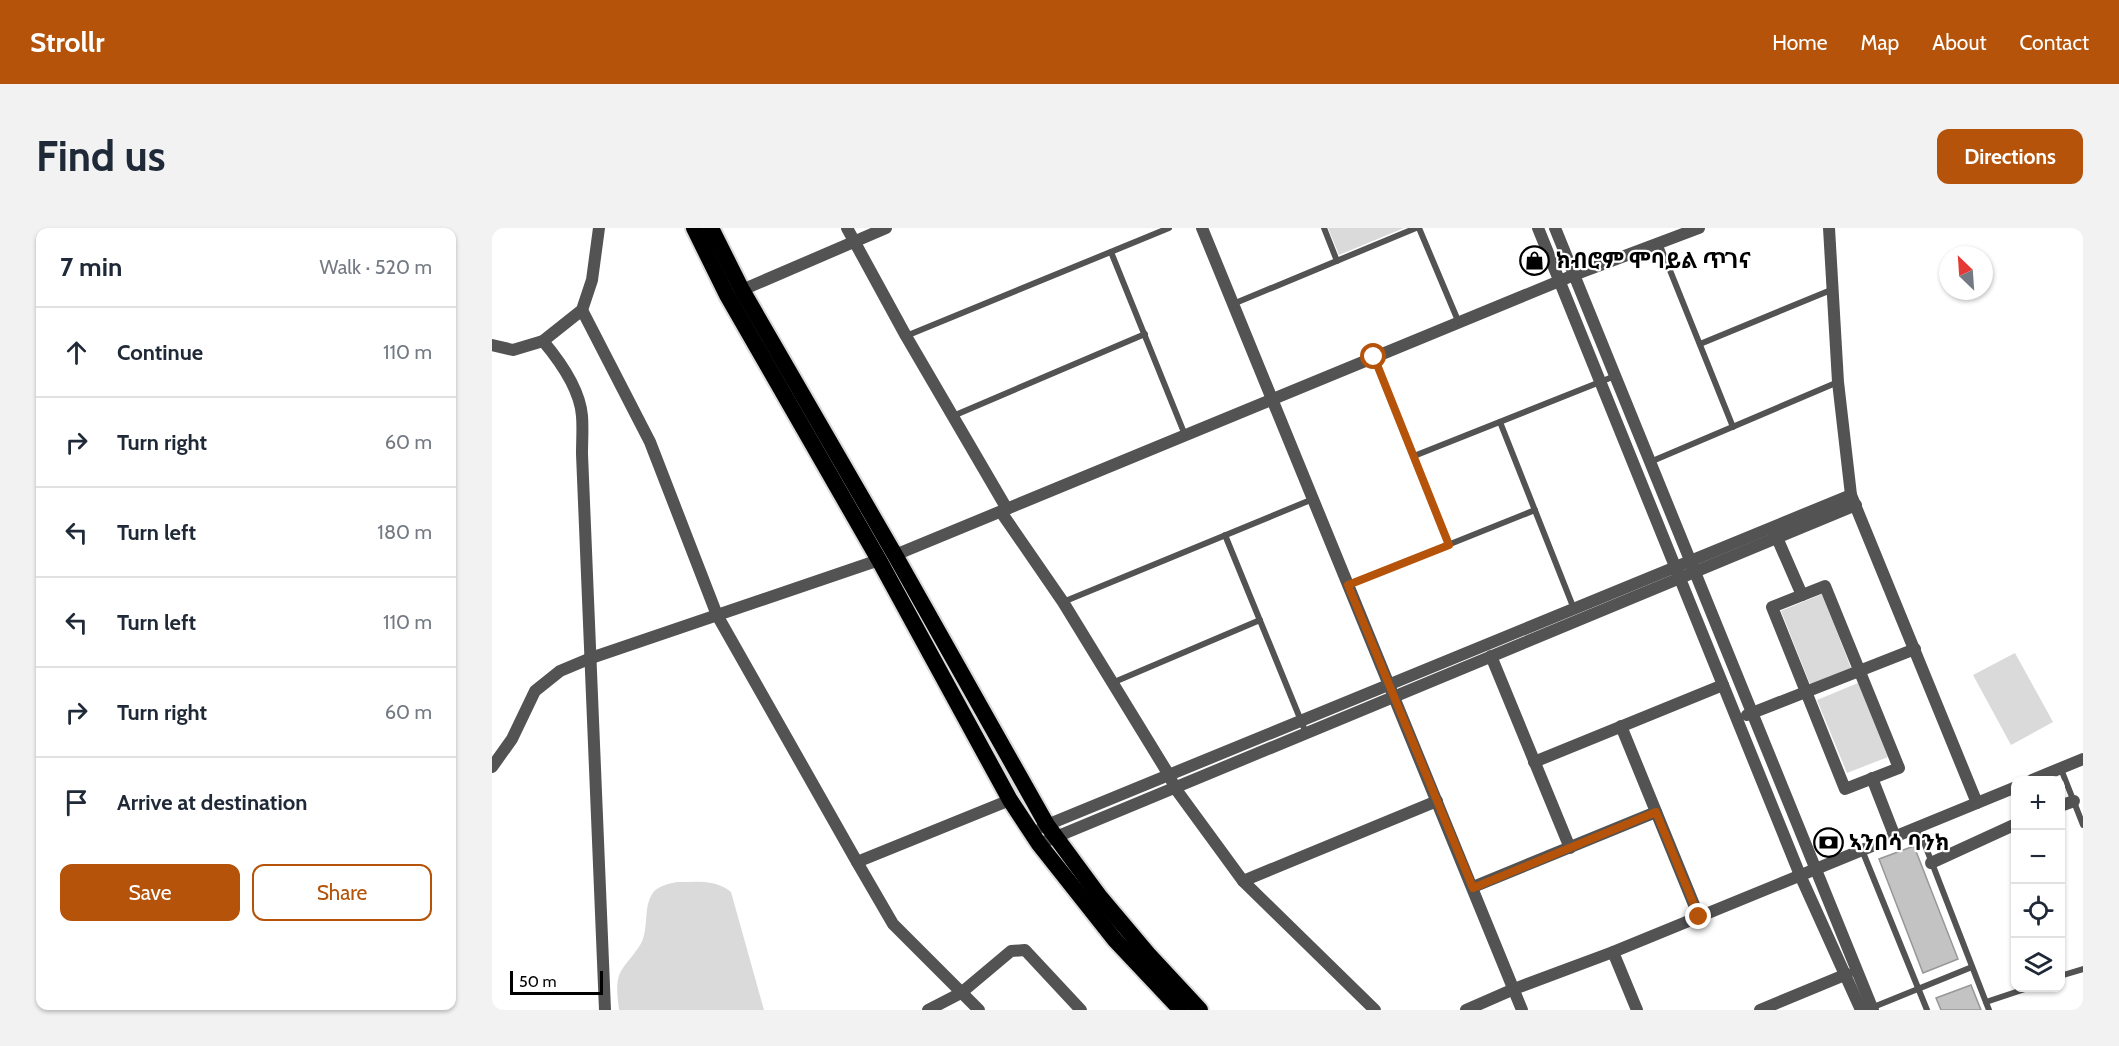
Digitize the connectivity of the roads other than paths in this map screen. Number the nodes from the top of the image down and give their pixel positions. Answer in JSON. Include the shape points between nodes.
{"nodes":[{"id":1,"x":598,"y":228,"type":"edge"},
{"id":2,"x":694,"y":228,"type":"edge"},
{"id":3,"x":711,"y":228,"type":"edge"},
{"id":4,"x":848,"y":228,"type":"edge"},
{"id":5,"x":886,"y":228,"type":"edge"},
{"id":6,"x":1169,"y":228,"type":"edge"},
{"id":7,"x":1202,"y":228,"type":"edge"},
{"id":8,"x":1324,"y":228,"type":"edge"},
{"id":9,"x":1418,"y":228,"type":"edge"},
{"id":10,"x":1538,"y":228,"type":"edge"},
{"id":11,"x":1555,"y":228,"type":"edge"},
{"id":12,"x":1699,"y":228,"type":"edge"},
{"id":13,"x":1829,"y":228,"type":"edge"},
{"id":14,"x":854,"y":241,"type":"junction"},
{"id":15,"x":1659,"y":243,"type":"junction"},
{"id":16,"x":1111,"y":252,"type":"junction"},
{"id":17,"x":1337,"y":261,"type":"junction"},
{"id":18,"x":1574,"y":275,"type":"junction"},
{"id":19,"x":1560,"y":281,"type":"junction"},
{"id":20,"x":742,"y":290,"type":"junction"},
{"id":21,"x":1832,"y":290,"type":"junction"},
{"id":22,"x":1233,"y":304,"type":"junction"},
{"id":23,"x":582,"y":310,"type":"junction"},
{"id":24,"x":1459,"y":323,"type":"junction"},
{"id":25,"x":1145,"y":334,"type":"junction"},
{"id":26,"x":906,"y":336,"type":"junction"},
{"id":27,"x":543,"y":341,"type":"junction"},
{"id":28,"x":1700,"y":344,"type":"junction"},
{"id":29,"x":492,"y":345,"type":"edge"},
{"id":30,"x":1374,"y":357,"type":"junction"},
{"id":31,"x":1616,"y":376,"type":"junction"},
{"id":32,"x":1601,"y":382,"type":"junction"},
{"id":33,"x":1838,"y":382,"type":"junction"},
{"id":34,"x":1273,"y":400,"type":"junction"},
{"id":35,"x":799,"y":406,"type":"junction"},
{"id":36,"x":953,"y":416,"type":"junction"},
{"id":37,"x":1500,"y":422,"type":"junction"},
{"id":38,"x":1733,"y":427,"type":"junction"},
{"id":39,"x":1186,"y":436,"type":"junction"},
{"id":40,"x":1414,"y":456,"type":"junction"},
{"id":41,"x":1650,"y":462,"type":"junction"},
{"id":42,"x":1313,"y":499,"type":"junction"},
{"id":43,"x":1853,"y":500,"type":"junction"},
{"id":44,"x":1535,"y":510,"type":"junction"},
{"id":45,"x":1004,"y":511,"type":"junction"},
{"id":46,"x":1775,"y":532,"type":"junction"},
{"id":47,"x":1225,"y":535,"type":"junction"},
{"id":48,"x":1449,"y":545,"type":"junction"},
{"id":49,"x":895,"y":555,"type":"junction"},
{"id":50,"x":879,"y":560,"type":"junction"},
{"id":51,"x":1693,"y":566,"type":"junction"},
{"id":52,"x":1678,"y":572,"type":"junction"},
{"id":53,"x":1348,"y":585,"type":"junction"},
{"id":54,"x":1802,"y":595,"type":"junction"},
{"id":55,"x":1063,"y":602,"type":"junction"},
{"id":56,"x":1574,"y":609,"type":"junction"},
{"id":57,"x":717,"y":615,"type":"junction"},
{"id":58,"x":1260,"y":620,"type":"junction"},
{"id":59,"x":1915,"y":649,"type":"junction"},
{"id":60,"x":1491,"y":656,"type":"junction"},
{"id":61,"x":591,"y":658,"type":"junction"},
{"id":62,"x":1860,"y":671,"type":"junction"},
{"id":63,"x":1112,"y":683,"type":"junction"},
{"id":64,"x":1723,"y":685,"type":"junction"},
{"id":65,"x":1392,"y":691,"type":"junction"},
{"id":66,"x":1806,"y":692,"type":"junction"},
{"id":67,"x":1752,"y":713,"type":"junction"},
{"id":68,"x":1737,"y":719,"type":"junction"},
{"id":69,"x":1301,"y":721,"type":"junction"},
{"id":70,"x":1621,"y":726,"type":"junction"},
{"id":71,"x":1306,"y":733,"type":"junction"},
{"id":72,"x":2083,"y":759,"type":"edge"},
{"id":73,"x":1534,"y":762,"type":"junction"},
{"id":74,"x":492,"y":767,"type":"edge"},
{"id":75,"x":2061,"y":769,"type":"junction"},
{"id":76,"x":1169,"y":775,"type":"junction"},
{"id":77,"x":2043,"y":776,"type":"edge"},
{"id":78,"x":1872,"y":778,"type":"junction"},
{"id":79,"x":1175,"y":788,"type":"junction"},
{"id":80,"x":2011,"y":789,"type":"edge"},
{"id":81,"x":1010,"y":800,"type":"junction"},
{"id":82,"x":1437,"y":801,"type":"junction"},
{"id":83,"x":2074,"y":801,"type":"junction"},
{"id":84,"x":1977,"y":803,"type":"junction"},
{"id":85,"x":2065,"y":804,"type":"edge"},
{"id":86,"x":1656,"y":812,"type":"junction"},
{"id":87,"x":2083,"y":825,"type":"edge"},
{"id":88,"x":2011,"y":826,"type":"edge"},
{"id":89,"x":1918,"y":827,"type":"junction"},
{"id":90,"x":1043,"y":834,"type":"junction"},
{"id":91,"x":1895,"y":837,"type":"junction"},
{"id":92,"x":1570,"y":848,"type":"junction"},
{"id":93,"x":1862,"y":850,"type":"junction"},
{"id":94,"x":857,"y":862,"type":"junction"},
{"id":95,"x":1931,"y":863,"type":"junction"},
{"id":96,"x":1816,"y":869,"type":"junction"},
{"id":97,"x":1800,"y":875,"type":"junction"},
{"id":98,"x":1243,"y":881,"type":"junction"},
{"id":99,"x":1473,"y":888,"type":"junction"},
{"id":100,"x":1699,"y":917,"type":"junction"},
{"id":101,"x":1613,"y":952,"type":"junction"},
{"id":102,"x":1972,"y":967,"type":"junction"},
{"id":103,"x":2083,"y":969,"type":"edge"},
{"id":104,"x":1847,"y":974,"type":"junction"},
{"id":105,"x":2065,"y":975,"type":"edge"},
{"id":106,"x":1514,"y":989,"type":"junction"},
{"id":107,"x":1918,"y":989,"type":"junction"},
{"id":108,"x":2014,"y":992,"type":"edge"},
{"id":109,"x":961,"y":993,"type":"junction"},
{"id":110,"x":1986,"y":1002,"type":"junction"},
{"id":111,"x":1868,"y":1009,"type":"edge"},
{"id":112,"x":605,"y":1010,"type":"edge"},
{"id":113,"x":928,"y":1010,"type":"edge"},
{"id":114,"x":979,"y":1010,"type":"edge"},
{"id":115,"x":1081,"y":1010,"type":"edge"},
{"id":116,"x":1181,"y":1010,"type":"edge"},
{"id":117,"x":1200,"y":1010,"type":"edge"},
{"id":118,"x":1375,"y":1010,"type":"edge"},
{"id":119,"x":1466,"y":1010,"type":"edge"},
{"id":120,"x":1522,"y":1010,"type":"edge"},
{"id":121,"x":1637,"y":1010,"type":"edge"},
{"id":122,"x":1760,"y":1010,"type":"edge"},
{"id":123,"x":1927,"y":1010,"type":"edge"},
{"id":124,"x":1989,"y":1010,"type":"edge"}],
"edges":[{"from":1,"to":23,"type":"street","via":[[592,280]]},
{"from":2,"to":35,"type":"highway","via":[[727,295]]},
{"from":3,"to":20,"type":"highway"},
{"from":4,"to":14,"type":"street"},
{"from":5,"to":14,"type":"street"},
{"from":6,"to":16,"type":"lane"},
{"from":7,"to":22,"type":"street"},
{"from":8,"to":17,"type":"lane"},
{"from":9,"to":17,"type":"lane"},
{"from":9,"to":24,"type":"lane"},
{"from":10,"to":19,"type":"street"},
{"from":11,"to":18,"type":"street"},
{"from":12,"to":15,"type":"street"},
{"from":13,"to":21,"type":"street"},
{"from":14,"to":20,"type":"street"},
{"from":14,"to":26,"type":"street"},
{"from":15,"to":18,"type":"street"},
{"from":15,"to":28,"type":"lane"},
{"from":16,"to":25,"type":"lane"},
{"from":16,"to":26,"type":"lane"},
{"from":17,"to":22,"type":"lane"},
{"from":18,"to":19,"type":"street"},
{"from":18,"to":31,"type":"street"},
{"from":19,"to":24,"type":"street"},
{"from":19,"to":32,"type":"street"},
{"from":20,"to":35,"type":"highway"},
{"from":21,"to":28,"type":"lane"},
{"from":21,"to":33,"type":"street"},
{"from":22,"to":34,"type":"street"},
{"from":23,"to":27,"type":"street"},
{"from":23,"to":57,"type":"street","via":[[650,442]]},
{"from":24,"to":30,"type":"street"},
{"from":25,"to":36,"type":"lane"},
{"from":25,"to":39,"type":"lane"},
{"from":26,"to":36,"type":"street"},
{"from":27,"to":29,"type":"street","via":[[513,350]]},
{"from":27,"to":61,"type":"street","via":[[560,361],[582,413]]},
{"from":28,"to":38,"type":"lane"},
{"from":30,"to":34,"type":"street"},
{"from":30,"to":40,"type":"lane"},
{"from":31,"to":32,"type":"lane"},
{"from":31,"to":41,"type":"street"},
{"from":32,"to":37,"type":"lane"},
{"from":32,"to":52,"type":"street"},
{"from":33,"to":38,"type":"lane"},
{"from":33,"to":43,"type":"street"},
{"from":34,"to":39,"type":"street"},
{"from":34,"to":42,"type":"street"},
{"from":35,"to":49,"type":"highway"},
{"from":35,"to":50,"type":"highway"},
{"from":36,"to":45,"type":"street"},
{"from":37,"to":40,"type":"lane"},
{"from":37,"to":44,"type":"lane"},
{"from":38,"to":41,"type":"lane"},
{"from":39,"to":45,"type":"street"},
{"from":40,"to":48,"type":"lane"},
{"from":41,"to":51,"type":"street"},
{"from":42,"to":47,"type":"lane"},
{"from":42,"to":53,"type":"street"},
{"from":43,"to":46,"type":"street"},
{"from":43,"to":59,"type":"street"},
{"from":44,"to":48,"type":"lane"},
{"from":44,"to":56,"type":"lane"},
{"from":45,"to":49,"type":"street"},
{"from":45,"to":55,"type":"street"},
{"from":46,"to":51,"type":"street"},
{"from":46,"to":54,"type":"street"},
{"from":47,"to":55,"type":"lane"},
{"from":47,"to":58,"type":"lane"},
{"from":48,"to":53,"type":"lane"},
{"from":49,"to":90,"type":"highway"},
{"from":50,"to":57,"type":"street"},
{"from":50,"to":81,"type":"highway"},
{"from":51,"to":52,"type":"street"},
{"from":51,"to":67,"type":"street"},
{"from":52,"to":56,"type":"street"},
{"from":52,"to":60,"type":"street"},
{"from":52,"to":64,"type":"street"},
{"from":53,"to":65,"type":"street"},
{"from":54,"to":62,"type":"street","via":[[1825,586]]},
{"from":54,"to":66,"type":"street","via":[[1772,607]]},
{"from":55,"to":63,"type":"street"},
{"from":56,"to":65,"type":"street"},
{"from":57,"to":61,"type":"street"},
{"from":57,"to":94,"type":"street"},
{"from":58,"to":63,"type":"lane"},
{"from":58,"to":69,"type":"lane"},
{"from":59,"to":62,"type":"street"},
{"from":59,"to":84,"type":"street"},
{"from":60,"to":65,"type":"street"},
{"from":60,"to":73,"type":"street"},
{"from":61,"to":74,"type":"street","via":[[560,671],[535,691],[512,739]]},
{"from":61,"to":112,"type":"street"},
{"from":62,"to":66,"type":"street"},
{"from":62,"to":78,"type":"street","via":[[1899,768]]},
{"from":63,"to":76,"type":"street"},
{"from":64,"to":68,"type":"street"},
{"from":64,"to":70,"type":"street"},
{"from":65,"to":69,"type":"street"},
{"from":65,"to":71,"type":"street"},
{"from":65,"to":82,"type":"street"},
{"from":66,"to":67,"type":"street"},
{"from":66,"to":78,"type":"street","via":[[1845,789]]},
{"from":67,"to":68,"type":"street"},
{"from":67,"to":96,"type":"street"},
{"from":68,"to":97,"type":"street"},
{"from":69,"to":71,"type":"lane"},
{"from":69,"to":76,"type":"street"},
{"from":70,"to":73,"type":"street"},
{"from":70,"to":86,"type":"street"},
{"from":71,"to":79,"type":"street"},
{"from":72,"to":75,"type":"street"},
{"from":73,"to":92,"type":"street"},
{"from":75,"to":77,"type":"street"},
{"from":75,"to":83,"type":"lane"},
{"from":76,"to":79,"type":"street"},
{"from":76,"to":90,"type":"street"},
{"from":78,"to":91,"type":"street"},
{"from":79,"to":90,"type":"street"},
{"from":79,"to":98,"type":"street"},
{"from":80,"to":84,"type":"street"},
{"from":81,"to":90,"type":"highway"},
{"from":81,"to":94,"type":"street"},
{"from":82,"to":98,"type":"street"},
{"from":82,"to":99,"type":"street"},
{"from":83,"to":85,"type":"street"},
{"from":83,"to":87,"type":"lane"},
{"from":84,"to":89,"type":"street"},
{"from":86,"to":92,"type":"street"},
{"from":86,"to":100,"type":"street"},
{"from":88,"to":95,"type":"street"},
{"from":89,"to":91,"type":"street"},
{"from":89,"to":95,"type":"lane"},
{"from":90,"to":116,"type":"highway","via":[[1115,940]]},
{"from":90,"to":117,"type":"highway"},
{"from":91,"to":93,"type":"street"},
{"from":92,"to":99,"type":"street"},
{"from":93,"to":96,"type":"street"},
{"from":93,"to":107,"type":"lane"},
{"from":94,"to":109,"type":"street","via":[[893,924]]},
{"from":95,"to":102,"type":"lane"},
{"from":96,"to":97,"type":"street"},
{"from":96,"to":111,"type":"street"},
{"from":97,"to":100,"type":"street"},
{"from":97,"to":104,"type":"street"},
{"from":98,"to":118,"type":"street"},
{"from":99,"to":106,"type":"street"},
{"from":100,"to":101,"type":"street"},
{"from":101,"to":106,"type":"street"},
{"from":101,"to":121,"type":"street"},
{"from":102,"to":107,"type":"lane"},
{"from":102,"to":110,"type":"lane"},
{"from":103,"to":105,"type":"lane"},
{"from":104,"to":111,"type":"street"},
{"from":104,"to":122,"type":"street"},
{"from":106,"to":119,"type":"street"},
{"from":106,"to":120,"type":"street"},
{"from":107,"to":111,"type":"lane"},
{"from":107,"to":123,"type":"lane"},
{"from":108,"to":110,"type":"lane"},
{"from":109,"to":113,"type":"street"},
{"from":109,"to":114,"type":"street"},
{"from":109,"to":115,"type":"street","via":[[1011,951],[1025,950]]},
{"from":110,"to":124,"type":"lane"}]}
